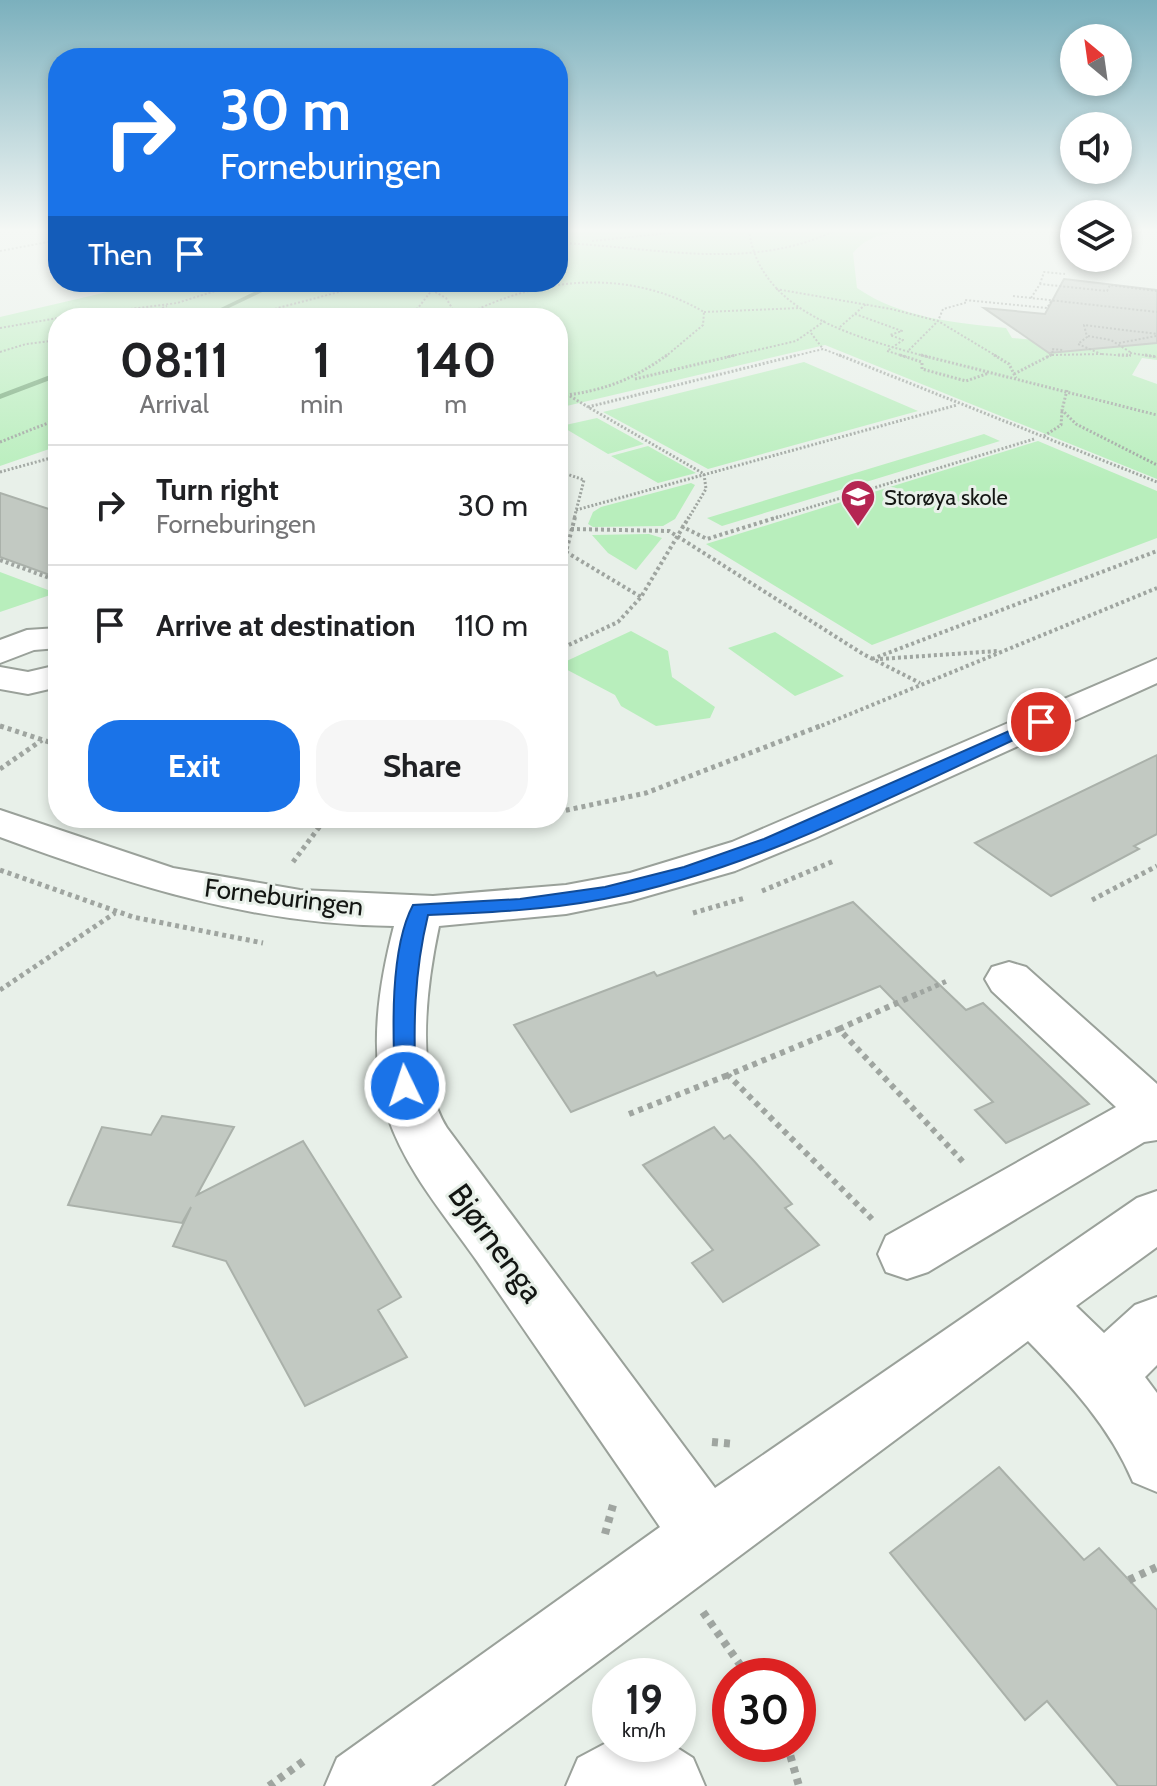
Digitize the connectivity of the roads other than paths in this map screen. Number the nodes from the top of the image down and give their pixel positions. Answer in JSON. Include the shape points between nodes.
{"nodes":[{"id":1,"x":48,"y":639,"type":"edge"},
{"id":2,"x":1157,"y":670,"type":"edge"},
{"id":3,"x":1,"y":674,"type":"edge"},
{"id":4,"x":48,"y":680,"type":"edge"},
{"id":5,"x":0,"y":823,"type":"edge"},
{"id":6,"x":420,"y":910,"type":"junction"},
{"id":7,"x":1009,"y":979,"type":"dead end"},
{"id":8,"x":1157,"y":1119,"type":"edge"},
{"id":9,"x":1157,"y":1215,"type":"edge"},
{"id":10,"x":907,"y":1254,"type":"road end"},
{"id":11,"x":1033,"y":1305,"type":"junction"},
{"id":12,"x":1157,"y":1325,"type":"edge"},
{"id":13,"x":1102,"y":1375,"type":"junction"},
{"id":14,"x":1157,"y":1459,"type":"edge"},
{"id":15,"x":707,"y":1535,"type":"junction"},
{"id":16,"x":342,"y":1768,"type":"edge"},
{"id":17,"x":606,"y":1786,"type":"edge"},
{"id":18,"x":665,"y":1786,"type":"edge"}],
"edges":[{"from":1,"to":3,"type":"street","via":[[27,640]]},
{"from":2,"to":6,"type":"street","name":"Forneburingen","via":[[771,843],[689,871],[605,893],[520,905]]},
{"from":3,"to":4,"type":"street","via":[[28,683]]},
{"from":5,"to":6,"type":"street","name":"Forneburingen","via":[[185,885],[325,908]]},
{"from":6,"to":15,"type":"street","name":"Bjørnenga","via":[[403,1019],[405,1086],[415,1119],[444,1169]]},
{"from":7,"to":8,"type":"street"},
{"from":8,"to":10,"type":"street","via":[[1132,1123]]},
{"from":9,"to":11,"type":"street"},
{"from":11,"to":13,"type":"street"},
{"from":11,"to":15,"type":"street"},
{"from":12,"to":13,"type":"street"},
{"from":13,"to":14,"type":"street"},
{"from":15,"to":16,"type":"street"},
{"from":17,"to":18,"type":"street","via":[[641,1771]]}]}
